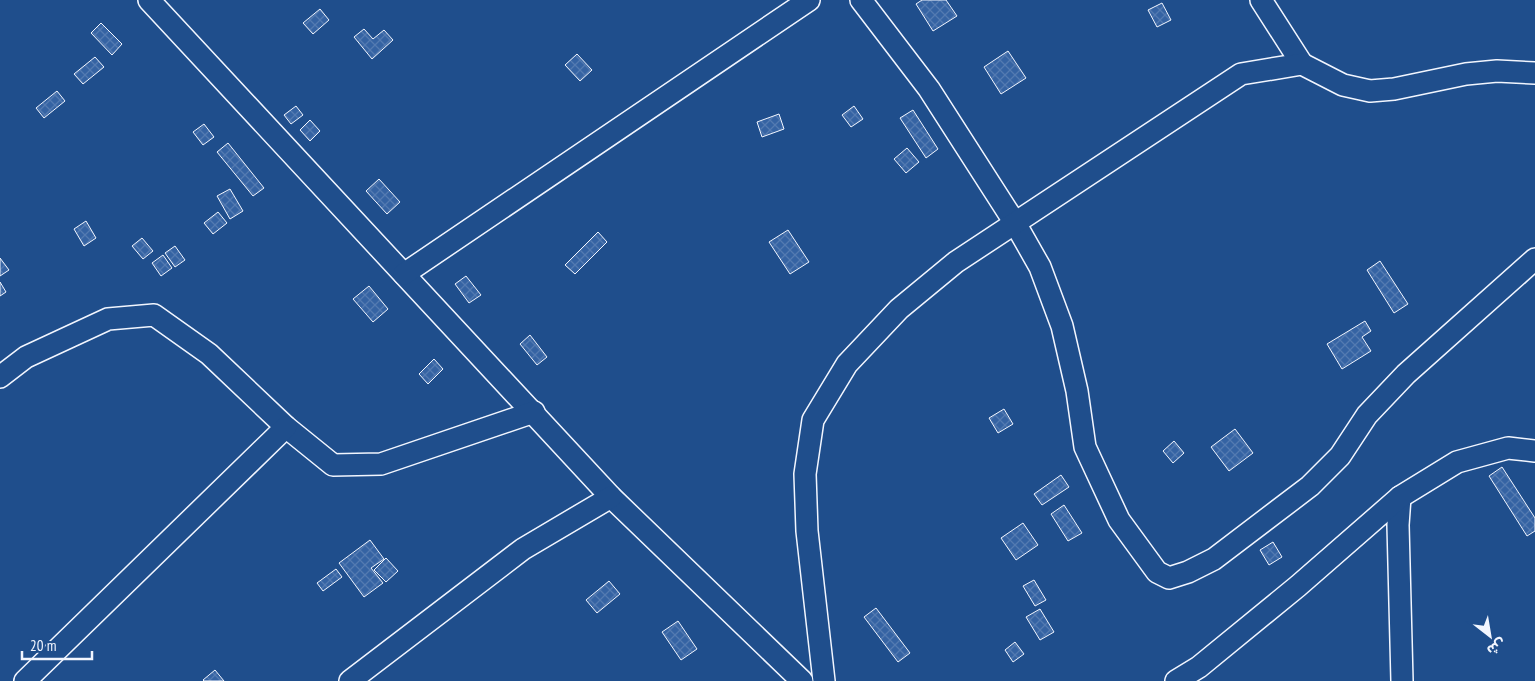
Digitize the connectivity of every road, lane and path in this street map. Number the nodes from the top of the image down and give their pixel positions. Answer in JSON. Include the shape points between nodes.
{"nodes":[{"id":1,"x":149,"y":0,"type":"edge"},
{"id":2,"x":809,"y":0,"type":"edge"},
{"id":3,"x":861,"y":0,"type":"edge"},
{"id":4,"x":1261,"y":0,"type":"edge"},
{"id":5,"x":1302,"y":64,"type":"junction"},
{"id":6,"x":1535,"y":73,"type":"edge"},
{"id":7,"x":1015,"y":223,"type":"junction"},
{"id":8,"x":1535,"y":259,"type":"edge"},
{"id":9,"x":404,"y":274,"type":"junction"},
{"id":10,"x":0,"y":377,"type":"edge"},
{"id":11,"x":534,"y":412,"type":"junction"},
{"id":12,"x":286,"y":428,"type":"junction"},
{"id":13,"x":1535,"y":451,"type":"edge"},
{"id":14,"x":611,"y":497,"type":"junction"},
{"id":15,"x":1400,"y":497,"type":"junction"},
{"id":16,"x":25,"y":681,"type":"edge"},
{"id":17,"x":350,"y":681,"type":"edge"},
{"id":18,"x":802,"y":681,"type":"edge"},
{"id":19,"x":824,"y":681,"type":"edge"},
{"id":20,"x":1176,"y":681,"type":"edge"},
{"id":21,"x":1402,"y":681,"type":"edge"}],
"edges":[{"from":1,"to":9,"type":"street"},
{"from":2,"to":9,"type":"street"},
{"from":3,"to":7,"type":"street","via":[[929,89]]},
{"from":4,"to":5,"type":"street"},
{"from":5,"to":6,"type":"street","via":[[1343,85],[1370,91],[1466,74],[1497,71]]},
{"from":5,"to":7,"type":"street","via":[[1241,74]]},
{"from":7,"to":8,"type":"street","via":[[1040,267],[1062,326],[1077,391],[1085,447],[1119,520],[1157,572],[1169,578],[1214,559],[1310,486],[1340,456],[1367,415],[1406,374]]},
{"from":7,"to":19,"type":"street","via":[[956,262],[899,309],[846,364],[813,420],[805,474],[807,531]]},
{"from":9,"to":11,"type":"street"},
{"from":10,"to":12,"type":"street","via":[[26,357],[108,319],[154,314],[209,354]]},
{"from":11,"to":12,"type":"street","via":[[381,464],[333,465]]},
{"from":11,"to":14,"type":"street"},
{"from":12,"to":16,"type":"street"},
{"from":13,"to":15,"type":"street","via":[[1508,448],[1457,462]]},
{"from":14,"to":17,"type":"street","via":[[523,549]]},
{"from":14,"to":18,"type":"street"},
{"from":15,"to":20,"type":"street","via":[[1298,586],[1199,667]]},
{"from":15,"to":21,"type":"street"}]}
